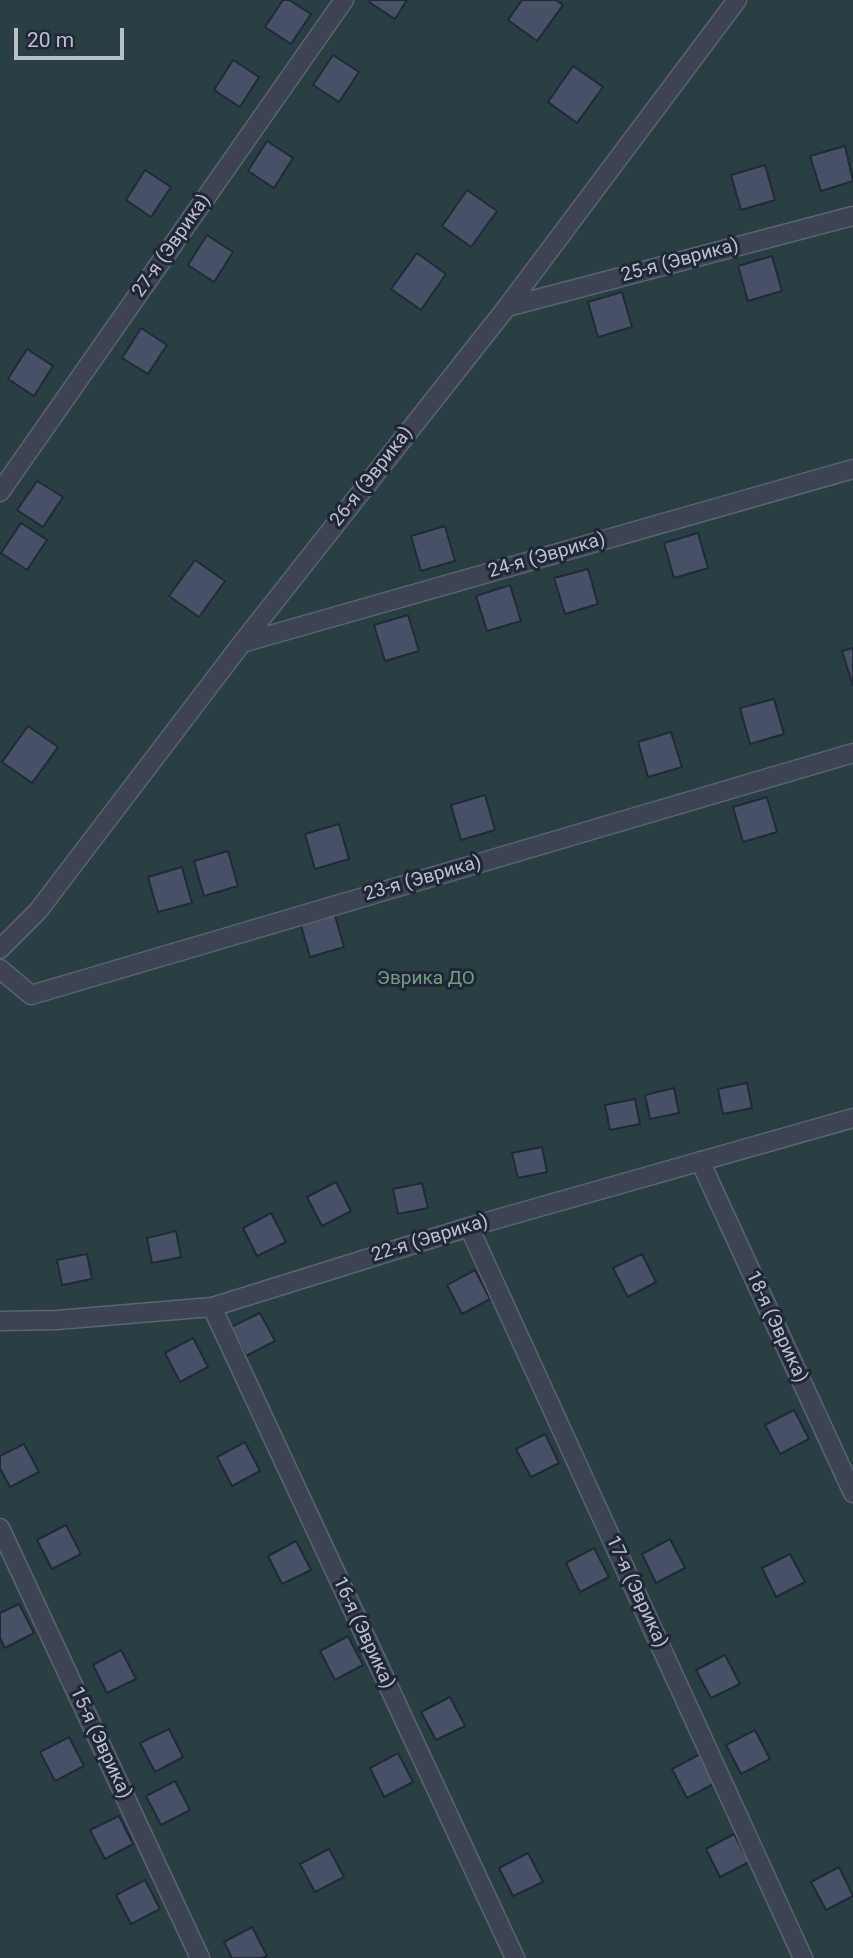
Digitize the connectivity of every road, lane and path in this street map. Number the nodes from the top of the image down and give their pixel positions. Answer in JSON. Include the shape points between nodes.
{"nodes":[{"id":1,"x":344,"y":0,"type":"edge"},
{"id":2,"x":737,"y":0,"type":"edge"},
{"id":3,"x":853,"y":216,"type":"edge"},
{"id":4,"x":506,"y":307,"type":"junction"},
{"id":5,"x":853,"y":469,"type":"edge"},
{"id":6,"x":0,"y":492,"type":"edge"},
{"id":7,"x":242,"y":643,"type":"junction"},
{"id":8,"x":853,"y":752,"type":"edge"},
{"id":9,"x":0,"y":949,"type":"edge"},
{"id":10,"x":0,"y":969,"type":"edge"},
{"id":11,"x":853,"y":1118,"type":"edge"},
{"id":12,"x":700,"y":1161,"type":"junction"},
{"id":13,"x":469,"y":1227,"type":"junction"},
{"id":14,"x":212,"y":1307,"type":"junction"},
{"id":15,"x":0,"y":1321,"type":"edge"},
{"id":16,"x":853,"y":1493,"type":"edge"},
{"id":17,"x":0,"y":1528,"type":"edge"},
{"id":18,"x":200,"y":1958,"type":"edge"},
{"id":19,"x":515,"y":1958,"type":"edge"},
{"id":20,"x":803,"y":1958,"type":"edge"}],
"edges":[{"from":1,"to":6,"type":"lane","name":"27-я (Эврика)"},
{"from":2,"to":4,"type":"lane","name":"26-я (Эврика)"},
{"from":3,"to":4,"type":"lane","name":"25-я (Эврика)"},
{"from":4,"to":7,"type":"lane","name":"26-я (Эврика)"},
{"from":5,"to":7,"type":"lane","name":"24-я (Эврика)"},
{"from":7,"to":9,"type":"lane","name":"26-я (Эврика)","via":[[38,911]]},
{"from":8,"to":10,"type":"lane","name":"23-я (Эврика)","via":[[31,995]]},
{"from":11,"to":12,"type":"lane","name":"22-я (Эврика)"},
{"from":12,"to":13,"type":"lane","name":"22-я (Эврика)"},
{"from":12,"to":16,"type":"lane","name":"18-я (Эврика)"},
{"from":13,"to":14,"type":"lane","name":"22-я (Эврика)"},
{"from":13,"to":20,"type":"lane","name":"17-я (Эврика)"},
{"from":14,"to":15,"type":"lane","name":"22-я (Эврика)"},
{"from":14,"to":19,"type":"lane","name":"16-я (Эврика)"},
{"from":17,"to":18,"type":"lane","name":"15-я (Эврика)"}]}
